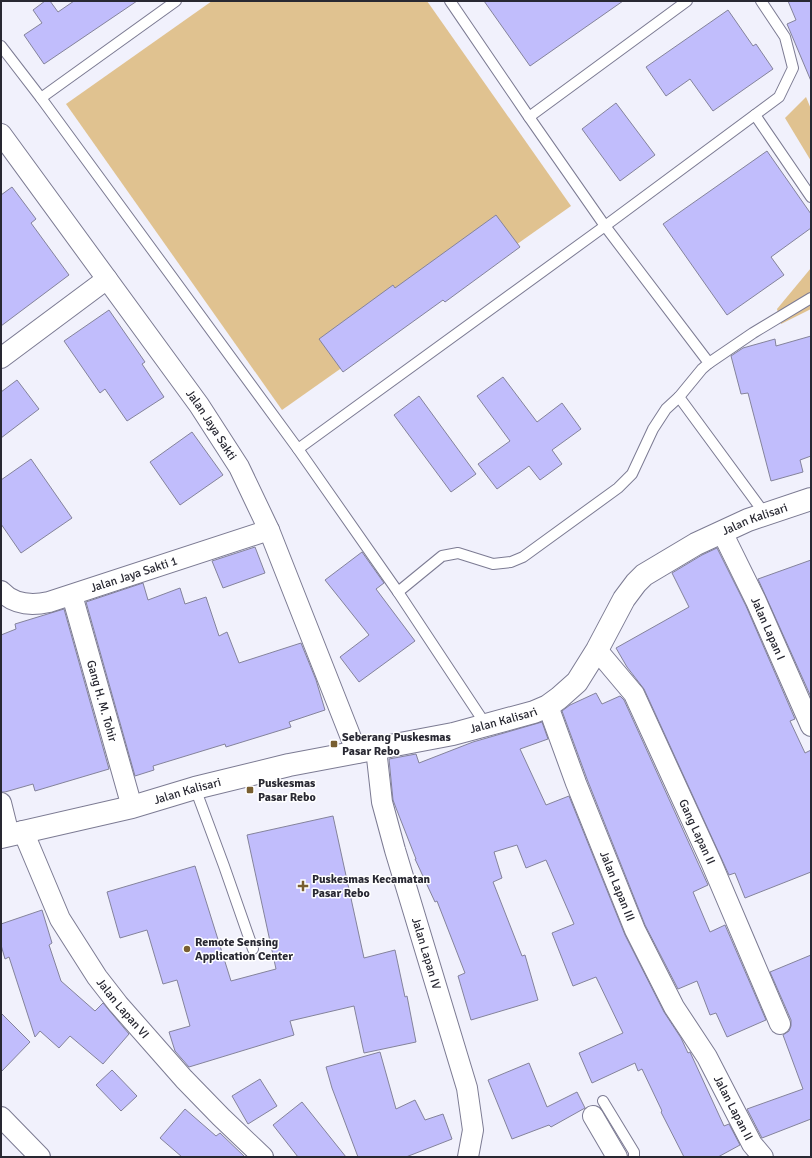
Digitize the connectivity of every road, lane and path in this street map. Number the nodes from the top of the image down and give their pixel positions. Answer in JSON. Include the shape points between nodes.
{"nodes":[{"id":1,"x":176,"y":1,"type":"edge"},
{"id":2,"x":450,"y":1,"type":"edge"},
{"id":3,"x":687,"y":1,"type":"edge"},
{"id":4,"x":761,"y":1,"type":"edge"},
{"id":5,"x":1,"y":46,"type":"edge"},
{"id":6,"x":41,"y":98,"type":"junction"},
{"id":7,"x":755,"y":115,"type":"junction"},
{"id":8,"x":529,"y":117,"type":"junction"},
{"id":9,"x":1,"y":134,"type":"edge"},
{"id":10,"x":811,"y":197,"type":"edge"},
{"id":11,"x":605,"y":226,"type":"junction"},
{"id":12,"x":107,"y":279,"type":"junction"},
{"id":13,"x":811,"y":298,"type":"edge"},
{"id":14,"x":1,"y":358,"type":"edge"},
{"id":15,"x":709,"y":363,"type":"junction"},
{"id":16,"x":679,"y":397,"type":"junction"},
{"id":17,"x":298,"y":449,"type":"junction"},
{"id":18,"x":811,"y":499,"type":"edge"},
{"id":19,"x":765,"y":514,"type":"junction"},
{"id":20,"x":269,"y":530,"type":"junction"},
{"id":21,"x":722,"y":532,"type":"junction"},
{"id":22,"x":1,"y":591,"type":"edge"},
{"id":23,"x":398,"y":592,"type":"junction"},
{"id":24,"x":72,"y":595,"type":"junction"},
{"id":25,"x":597,"y":650,"type":"junction"},
{"id":26,"x":548,"y":706,"type":"junction"},
{"id":27,"x":486,"y":725,"type":"junction"},
{"id":28,"x":811,"y":726,"type":"edge"},
{"id":29,"x":366,"y":751,"type":"junction"},
{"id":30,"x":195,"y":788,"type":"junction"},
{"id":31,"x":1,"y":804,"type":"edge"},
{"id":32,"x":132,"y":807,"type":"junction"},
{"id":33,"x":11,"y":834,"type":"edge"},
{"id":34,"x":252,"y":949,"type":"dead end"},
{"id":35,"x":780,"y":1024,"type":"dead end"},
{"id":36,"x":707,"y":1057,"type":"joint"},
{"id":37,"x":598,"y":1109,"type":"joint"},
{"id":38,"x":1,"y":1116,"type":"edge"},
{"id":39,"x":40,"y":1157,"type":"edge"},
{"id":40,"x":263,"y":1157,"type":"edge"},
{"id":41,"x":468,"y":1157,"type":"edge"},
{"id":42,"x":617,"y":1157,"type":"edge"},
{"id":43,"x":634,"y":1157,"type":"edge"},
{"id":44,"x":763,"y":1157,"type":"edge"}],
"edges":[{"from":1,"to":6,"type":"lane"},
{"from":2,"to":8,"type":"lane"},
{"from":3,"to":8,"type":"lane"},
{"from":4,"to":7,"type":"lane","via":[[785,37],[793,68],[779,97]]},
{"from":5,"to":6,"type":"lane"},
{"from":6,"to":17,"type":"lane"},
{"from":7,"to":10,"type":"lane"},
{"from":7,"to":11,"type":"lane"},
{"from":8,"to":11,"type":"lane"},
{"from":9,"to":12,"type":"street","name":"Jalan Jaya Sakti"},
{"from":11,"to":15,"type":"lane"},
{"from":11,"to":17,"type":"lane"},
{"from":12,"to":14,"type":"street"},
{"from":12,"to":20,"type":"street","name":"Jalan Jaya Sakti","via":[[199,405],[227,448],[239,467]]},
{"from":13,"to":15,"type":"lane"},
{"from":15,"to":16,"type":"lane"},
{"from":16,"to":19,"type":"lane"},
{"from":16,"to":23,"type":"lane","via":[[657,422],[632,474],[618,488],[523,557],[511,562],[493,564],[458,553],[442,556]]},
{"from":17,"to":23,"type":"lane"},
{"from":18,"to":19,"type":"street","name":"Jalan Kalisari"},
{"from":19,"to":21,"type":"street","name":"Jalan Kalisari"},
{"from":20,"to":24,"type":"street","name":"Jalan Jaya Sakti 1"},
{"from":20,"to":29,"type":"street","name":"Jalan Jaya Sakti"},
{"from":21,"to":25,"type":"street","name":"Jalan Kalisari","via":[[696,544],[644,575],[624,599]]},
{"from":21,"to":28,"type":"street","name":"Jalan Lapan I","via":[[756,601]]},
{"from":22,"to":24,"type":"street","name":"Jalan Jaya Sakti 1","via":[[18,603],[34,605]]},
{"from":23,"to":27,"type":"lane"},
{"from":24,"to":32,"type":"street","name":"Gang H. M. Tohir"},
{"from":25,"to":26,"type":"street","name":"Jalan Kalisari","via":[[577,682]]},
{"from":25,"to":35,"type":"street","name":"Gang Lapan II","via":[[634,694],[711,862]]},
{"from":26,"to":27,"type":"street","name":"Jalan Kalisari"},
{"from":26,"to":36,"type":"street","name":"Jalan Lapan III","via":[[635,930],[674,1007]]},
{"from":27,"to":29,"type":"street","name":"Jalan Kalisari"},
{"from":29,"to":30,"type":"street","name":"Jalan Kalisari","via":[[309,760]]},
{"from":29,"to":41,"type":"street","name":"Jalan Lapan IV","via":[[467,1088],[473,1130]]},
{"from":30,"to":32,"type":"street","name":"Jalan Kalisari"},
{"from":30,"to":34,"type":"lane"},
{"from":31,"to":33,"type":"street","name":"Jalan Lapan VI"},
{"from":32,"to":33,"type":"street","name":"Jalan Kalisari"},
{"from":33,"to":40,"type":"street","name":"Jalan Lapan VI","via":[[60,919],[97,977],[118,1004],[184,1079]]},
{"from":36,"to":44,"type":"street","name":"Jalan Lapan II","via":[[752,1144]]},
{"from":37,"to":42,"type":"street"},
{"from":37,"to":43,"type":"lane","via":[[634,1152]]},
{"from":38,"to":39,"type":"street"}]}
